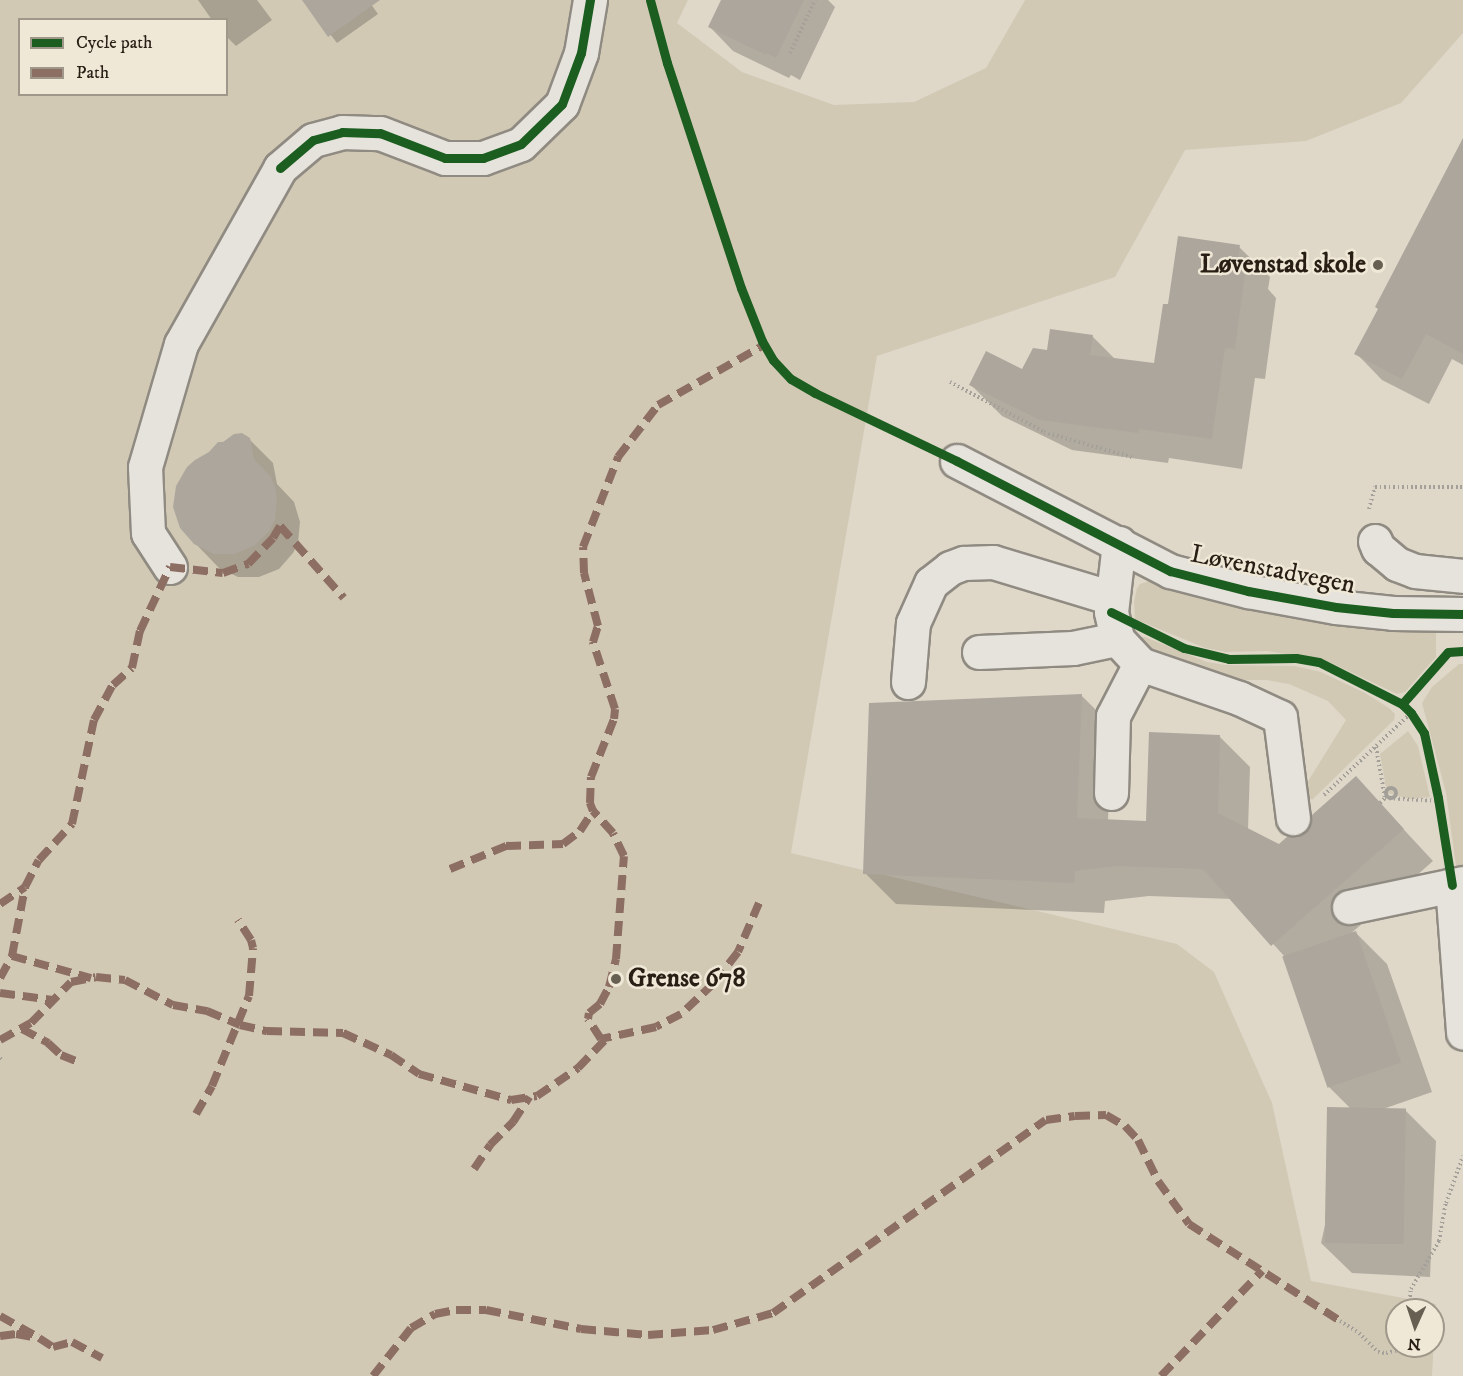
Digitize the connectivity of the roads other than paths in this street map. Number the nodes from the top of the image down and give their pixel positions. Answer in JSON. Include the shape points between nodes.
{"nodes":[{"id":1,"x":590,"y":0,"type":"edge"},
{"id":2,"x":957,"y":460,"type":"dead end"},
{"id":3,"x":1375,"y":541,"type":"road end"},
{"id":4,"x":1119,"y":543,"type":"junction"},
{"id":5,"x":170,"y":567,"type":"dead end"},
{"id":6,"x":1463,"y":576,"type":"edge"},
{"id":7,"x":1112,"y":598,"type":"junction"},
{"id":8,"x":1463,"y":614,"type":"edge"},
{"id":9,"x":1117,"y":639,"type":"junction"},
{"id":10,"x":979,"y":652,"type":"dead end"},
{"id":11,"x":1140,"y":664,"type":"junction"},
{"id":12,"x":908,"y":682,"type":"dead end"},
{"id":13,"x":1111,"y":793,"type":"dead end"},
{"id":14,"x":1293,"y":818,"type":"road end"},
{"id":15,"x":1457,"y":884,"type":"edge"},
{"id":16,"x":1349,"y":907,"type":"dead end"},
{"id":17,"x":1463,"y":1033,"type":"edge"}],
"edges":[{"from":1,"to":5,"type":"street","via":[[581,53],[562,104],[521,144],[483,158],[445,158],[380,133],[342,132],[313,140],[280,168],[181,344],[145,467],[148,533]]},
{"from":2,"to":4,"type":"street","name":"Løvenstadvegen"},
{"from":3,"to":6,"type":"street","via":[[1378,548],[1406,568]]},
{"from":4,"to":7,"type":"street"},
{"from":4,"to":8,"type":"street","name":"Løvenstadvegen","via":[[1170,571],[1248,591],[1393,614]]},
{"from":7,"to":9,"type":"street"},
{"from":7,"to":12,"type":"street","via":[[1009,565],[963,563],[931,583],[913,623]]},
{"from":9,"to":10,"type":"street","via":[[1073,648]]},
{"from":9,"to":11,"type":"street"},
{"from":11,"to":13,"type":"street","via":[[1113,716]]},
{"from":11,"to":14,"type":"street","via":[[1239,698],[1280,717]]},
{"from":15,"to":16,"type":"street"},
{"from":15,"to":17,"type":"street"}]}
